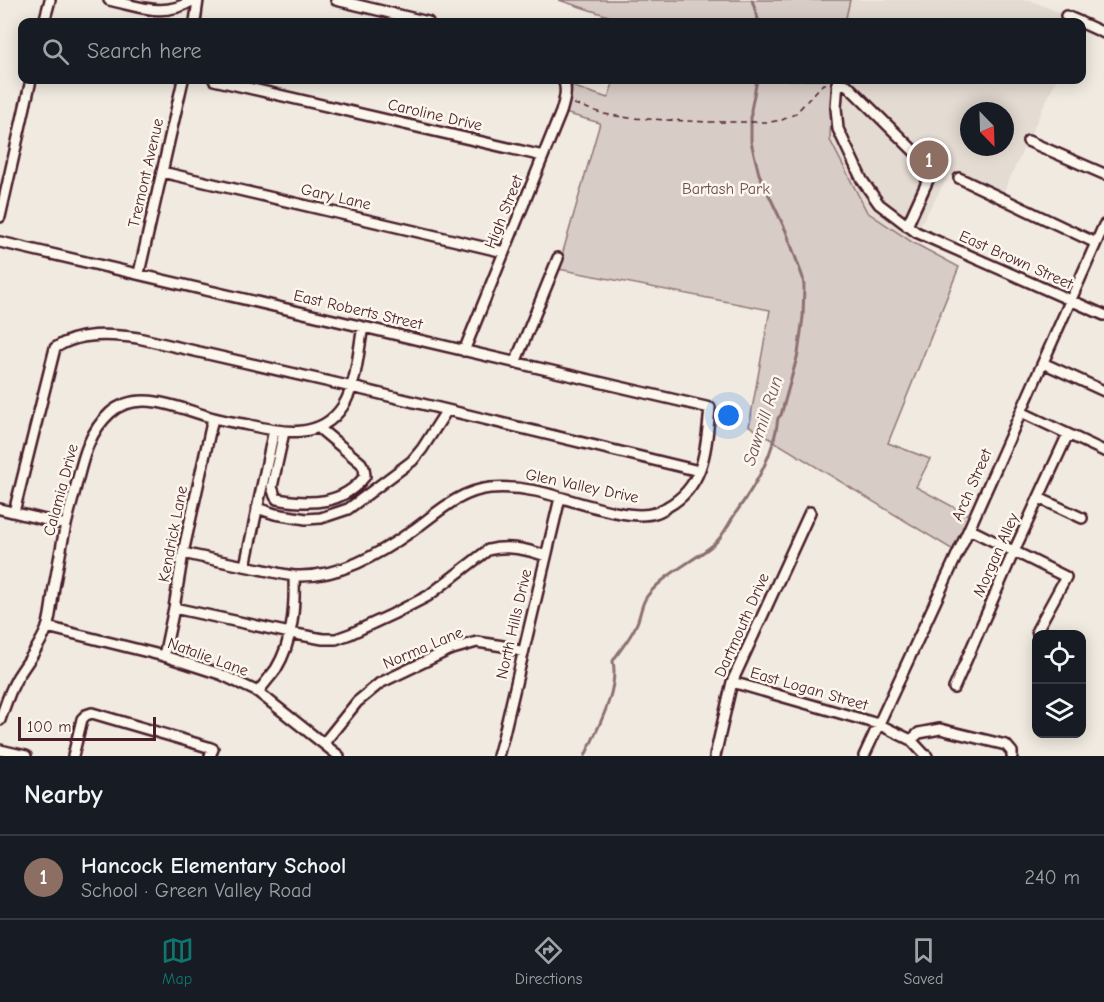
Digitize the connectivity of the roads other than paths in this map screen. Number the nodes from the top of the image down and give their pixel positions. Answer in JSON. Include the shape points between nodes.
{"nodes":[{"id":1,"x":50,"y":0,"type":"edge"},
{"id":2,"x":109,"y":0,"type":"edge"},
{"id":3,"x":196,"y":0,"type":"edge"},
{"id":4,"x":336,"y":0,"type":"edge"},
{"id":5,"x":1066,"y":16,"type":"dead end"},
{"id":6,"x":46,"y":18,"type":"edge"},
{"id":7,"x":195,"y":18,"type":"edge"},
{"id":8,"x":411,"y":18,"type":"edge"},
{"id":9,"x":1070,"y":18,"type":"edge"},
{"id":10,"x":1086,"y":25,"type":"edge"},
{"id":11,"x":1104,"y":33,"type":"edge"},
{"id":12,"x":31,"y":84,"type":"edge"},
{"id":13,"x":182,"y":84,"type":"edge"},
{"id":14,"x":231,"y":84,"type":"edge"},
{"id":15,"x":564,"y":84,"type":"edge"},
{"id":16,"x":838,"y":84,"type":"edge"},
{"id":17,"x":845,"y":84,"type":"edge"},
{"id":18,"x":1028,"y":141,"type":"dead end"},
{"id":19,"x":543,"y":156,"type":"junction"},
{"id":20,"x":162,"y":172,"type":"junction"},
{"id":21,"x":1104,"y":174,"type":"edge"},
{"id":22,"x":959,"y":178,"type":"dead end"},
{"id":23,"x":0,"y":217,"type":"edge"},
{"id":24,"x":1104,"y":225,"type":"edge"},
{"id":25,"x":907,"y":226,"type":"junction"},
{"id":26,"x":0,"y":242,"type":"edge"},
{"id":27,"x":1096,"y":243,"type":"junction"},
{"id":28,"x":504,"y":252,"type":"junction"},
{"id":29,"x":558,"y":258,"type":"dead end"},
{"id":30,"x":139,"y":273,"type":"junction"},
{"id":31,"x":1071,"y":301,"type":"junction"},
{"id":32,"x":1104,"y":315,"type":"edge"},
{"id":33,"x":363,"y":327,"type":"junction"},
{"id":34,"x":464,"y":351,"type":"junction"},
{"id":35,"x":515,"y":363,"type":"junction"},
{"id":36,"x":1043,"y":363,"type":"junction"},
{"id":37,"x":352,"y":387,"type":"junction"},
{"id":38,"x":1104,"y":391,"type":"edge"},
{"id":39,"x":710,"y":408,"type":"joint"},
{"id":40,"x":447,"y":410,"type":"junction"},
{"id":41,"x":1021,"y":412,"type":"junction"},
{"id":42,"x":213,"y":418,"type":"junction"},
{"id":43,"x":319,"y":428,"type":"junction"},
{"id":44,"x":279,"y":431,"type":"junction"},
{"id":45,"x":1068,"y":434,"type":"junction"},
{"id":46,"x":1104,"y":452,"type":"edge"},
{"id":47,"x":699,"y":471,"type":"junction"},
{"id":48,"x":560,"y":498,"type":"junction"},
{"id":49,"x":1039,"y":498,"type":"junction"},
{"id":50,"x":257,"y":508,"type":"junction"},
{"id":51,"x":0,"y":509,"type":"edge"},
{"id":52,"x":14,"y":512,"type":"junction"},
{"id":53,"x":810,"y":512,"type":"dead end"},
{"id":54,"x":1082,"y":518,"type":"dead end"},
{"id":55,"x":66,"y":525,"type":"junction"},
{"id":56,"x":969,"y":529,"type":"junction"},
{"id":57,"x":1014,"y":550,"type":"junction"},
{"id":58,"x":183,"y":554,"type":"junction"},
{"id":59,"x":546,"y":556,"type":"junction"},
{"id":60,"x":244,"y":566,"type":"junction"},
{"id":61,"x":294,"y":576,"type":"junction"},
{"id":62,"x":174,"y":608,"type":"junction"},
{"id":63,"x":47,"y":627,"type":"junction"},
{"id":64,"x":1037,"y":630,"type":"edge"},
{"id":65,"x":290,"y":633,"type":"junction"},
{"id":66,"x":523,"y":652,"type":"junction"},
{"id":67,"x":164,"y":656,"type":"junction"},
{"id":68,"x":732,"y":682,"type":"junction"},
{"id":69,"x":0,"y":686,"type":"edge"},
{"id":70,"x":12,"y":688,"type":"junction"},
{"id":71,"x":954,"y":688,"type":"dead end"},
{"id":72,"x":258,"y":692,"type":"junction"},
{"id":73,"x":0,"y":720,"type":"edge"},
{"id":74,"x":878,"y":724,"type":"junction"},
{"id":75,"x":911,"y":740,"type":"junction"},
{"id":76,"x":324,"y":743,"type":"junction"},
{"id":77,"x":0,"y":750,"type":"edge"},
{"id":78,"x":212,"y":753,"type":"edge"},
{"id":79,"x":26,"y":756,"type":"edge"},
{"id":80,"x":73,"y":756,"type":"edge"},
{"id":81,"x":223,"y":756,"type":"edge"},
{"id":82,"x":339,"y":756,"type":"edge"},
{"id":83,"x":498,"y":756,"type":"edge"},
{"id":84,"x":715,"y":756,"type":"edge"},
{"id":85,"x":864,"y":756,"type":"edge"},
{"id":86,"x":927,"y":756,"type":"edge"},
{"id":87,"x":1012,"y":756,"type":"edge"}],
"edges":[{"from":1,"to":6,"type":"street"},
{"from":2,"to":3,"type":"street","via":[[156,11]]},
{"from":3,"to":7,"type":"street"},
{"from":4,"to":8,"type":"street"},
{"from":5,"to":9,"type":"street"},
{"from":10,"to":11,"type":"street"},
{"from":12,"to":23,"type":"street"},
{"from":13,"to":20,"type":"street","name":"Tremont Avenue"},
{"from":14,"to":19,"type":"street","name":"Caroline Drive"},
{"from":15,"to":19,"type":"street","name":"High Street","via":[[564,102]]},
{"from":16,"to":25,"type":"street","name":"East Brown Street","via":[[838,129],[851,159],[872,196]]},
{"from":17,"to":25,"type":"street","via":[[930,169]]},
{"from":18,"to":21,"type":"street"},
{"from":19,"to":28,"type":"street","name":"High Street"},
{"from":20,"to":28,"type":"street","name":"Gary Lane"},
{"from":20,"to":30,"type":"street","name":"Tremont Avenue"},
{"from":22,"to":27,"type":"street"},
{"from":24,"to":27,"type":"street","name":"Arch Street"},
{"from":25,"to":31,"type":"street","name":"East Brown Street"},
{"from":26,"to":30,"type":"street","name":"East Roberts Street"},
{"from":27,"to":31,"type":"street","name":"Arch Street"},
{"from":28,"to":34,"type":"street","name":"High Street"},
{"from":29,"to":35,"type":"street"},
{"from":30,"to":33,"type":"street","name":"East Roberts Street"},
{"from":31,"to":32,"type":"street","name":"East Brown Street"},
{"from":31,"to":36,"type":"street","name":"Arch Street"},
{"from":33,"to":34,"type":"street","name":"East Roberts Street"},
{"from":33,"to":37,"type":"street"},
{"from":34,"to":35,"type":"street","name":"East Roberts Street"},
{"from":35,"to":39,"type":"street","name":"East Roberts Street"},
{"from":36,"to":38,"type":"street"},
{"from":36,"to":41,"type":"street","name":"Arch Street"},
{"from":37,"to":40,"type":"street"},
{"from":37,"to":43,"type":"street","via":[[337,415]]},
{"from":37,"to":52,"type":"street","via":[[138,338],[118,335],[65,342],[55,348]]},
{"from":39,"to":47,"type":"street","name":"Glen Valley Drive","via":[[705,456]]},
{"from":40,"to":47,"type":"street"},
{"from":40,"to":50,"type":"street","via":[[412,461],[348,509],[306,519]]},
{"from":41,"to":45,"type":"street"},
{"from":41,"to":56,"type":"street","name":"Arch Street"},
{"from":42,"to":44,"type":"street","name":"Calamia Drive"},
{"from":42,"to":55,"type":"street","name":"Calamia Drive","via":[[152,401],[111,412],[86,447]]},
{"from":42,"to":58,"type":"street","name":"Kendrick Lane"},
{"from":43,"to":44,"type":"street","name":"Calamia Drive"},
{"from":43,"to":44,"type":"street","via":[[361,463],[365,476],[349,491],[323,502],[306,503],[275,496],[272,487]]},
{"from":44,"to":50,"type":"street"},
{"from":45,"to":46,"type":"street"},
{"from":45,"to":49,"type":"street","name":"Morgan Alley"},
{"from":47,"to":48,"type":"street","name":"Glen Valley Drive","via":[[687,492],[654,514],[630,515]]},
{"from":48,"to":59,"type":"street","name":"North Hills Drive"},
{"from":48,"to":61,"type":"street","name":"Glen Valley Drive","via":[[513,488],[468,493],[376,555],[322,574]]},
{"from":49,"to":54,"type":"street"},
{"from":49,"to":57,"type":"street","name":"Morgan Alley"},
{"from":50,"to":60,"type":"street"},
{"from":51,"to":52,"type":"street"},
{"from":52,"to":55,"type":"street"},
{"from":53,"to":68,"type":"street","name":"Dartmouth Drive"},
{"from":55,"to":63,"type":"street","name":"Calamia Drive"},
{"from":56,"to":57,"type":"street"},
{"from":56,"to":74,"type":"street","name":"Arch Street"},
{"from":57,"to":64,"type":"street","via":[[1066,577]]},
{"from":57,"to":71,"type":"street","name":"Morgan Alley"},
{"from":58,"to":60,"type":"street","name":"Glen Valley Drive"},
{"from":58,"to":62,"type":"street","name":"Kendrick Lane"},
{"from":59,"to":65,"type":"street","via":[[513,548],[488,550],[428,596],[350,634],[323,639]]},
{"from":59,"to":66,"type":"street","name":"North Hills Drive"},
{"from":60,"to":61,"type":"street","name":"Glen Valley Drive"},
{"from":61,"to":65,"type":"street"},
{"from":62,"to":65,"type":"street"},
{"from":62,"to":67,"type":"street","name":"Kendrick Lane"},
{"from":63,"to":67,"type":"street","name":"Natalie Lane"},
{"from":63,"to":70,"type":"street","name":"Calamia Drive"},
{"from":65,"to":72,"type":"street","via":[[276,667]]},
{"from":66,"to":76,"type":"street","name":"Norma Lane","via":[[477,642],[449,650],[381,683],[357,702]]},
{"from":66,"to":83,"type":"street","name":"North Hills Drive"},
{"from":67,"to":72,"type":"street","name":"Natalie Lane","via":[[220,674]]},
{"from":68,"to":74,"type":"street","name":"East Logan Street"},
{"from":68,"to":84,"type":"street","name":"Dartmouth Drive"},
{"from":69,"to":70,"type":"street"},
{"from":70,"to":73,"type":"street","name":"Calamia Drive"},
{"from":72,"to":76,"type":"street","name":"Natalie Lane"},
{"from":74,"to":75,"type":"street","name":"East Logan Street"},
{"from":74,"to":85,"type":"street","name":"Arch Street"},
{"from":75,"to":86,"type":"street","name":"East Logan Street"},
{"from":75,"to":87,"type":"street","via":[[919,733],[940,729],[1006,745]]},
{"from":76,"to":82,"type":"street","name":"Natalie Lane"},
{"from":77,"to":79,"type":"street"},
{"from":78,"to":80,"type":"street","via":[[190,741],[92,713],[82,719]]},
{"from":78,"to":81,"type":"street"}]}
